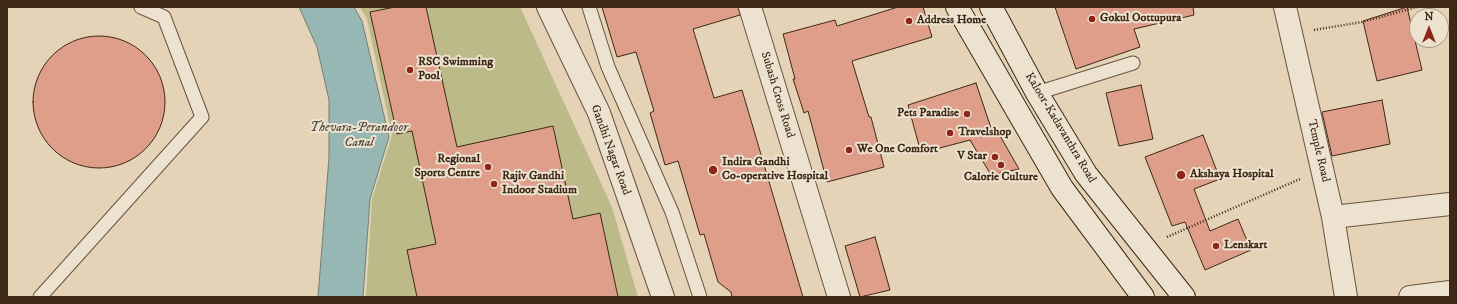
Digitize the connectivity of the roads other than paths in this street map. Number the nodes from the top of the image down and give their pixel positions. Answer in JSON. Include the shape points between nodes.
{"nodes":[{"id":1,"x":141,"y":7,"type":"edge"},
{"id":2,"x":548,"y":7,"type":"edge"},
{"id":3,"x":588,"y":7,"type":"edge"},
{"id":4,"x":750,"y":7,"type":"edge"},
{"id":5,"x":957,"y":7,"type":"edge"},
{"id":6,"x":992,"y":7,"type":"edge"},
{"id":7,"x":1285,"y":7,"type":"edge"},
{"id":8,"x":1134,"y":63,"type":"dead end"},
{"id":9,"x":1036,"y":94,"type":"junction"},
{"id":10,"x":1450,"y":204,"type":"edge"},
{"id":11,"x":1333,"y":217,"type":"junction"},
{"id":12,"x":1450,"y":292,"type":"edge"},
{"id":13,"x":40,"y":297,"type":"edge"},
{"id":14,"x":662,"y":297,"type":"edge"},
{"id":15,"x":700,"y":297,"type":"edge"},
{"id":16,"x":839,"y":297,"type":"edge"},
{"id":17,"x":1143,"y":297,"type":"edge"},
{"id":18,"x":1184,"y":297,"type":"edge"},
{"id":19,"x":1346,"y":297,"type":"edge"},
{"id":20,"x":1410,"y":297,"type":"edge"}],
"edges":[{"from":1,"to":13,"type":"lane","via":[[164,17],[202,117]]},
{"from":2,"to":14,"type":"street","name":"Gandhi Nagar Road","via":[[599,114]]},
{"from":3,"to":15,"type":"lane","via":[[608,67],[672,212]]},
{"from":4,"to":16,"type":"street","name":"Subash Cross Road"},
{"from":5,"to":17,"type":"street","via":[[1062,188]]},
{"from":6,"to":9,"type":"street","name":"Kaloor-Kadavanthra Road"},
{"from":7,"to":11,"type":"street","name":"Temple Road"},
{"from":8,"to":9,"type":"lane"},
{"from":9,"to":18,"type":"street","name":"Kaloor-Kadavanthra Road","via":[[1086,174]]},
{"from":10,"to":11,"type":"street"},
{"from":11,"to":19,"type":"street","name":"Temple Road"},
{"from":12,"to":20,"type":"street"}]}
